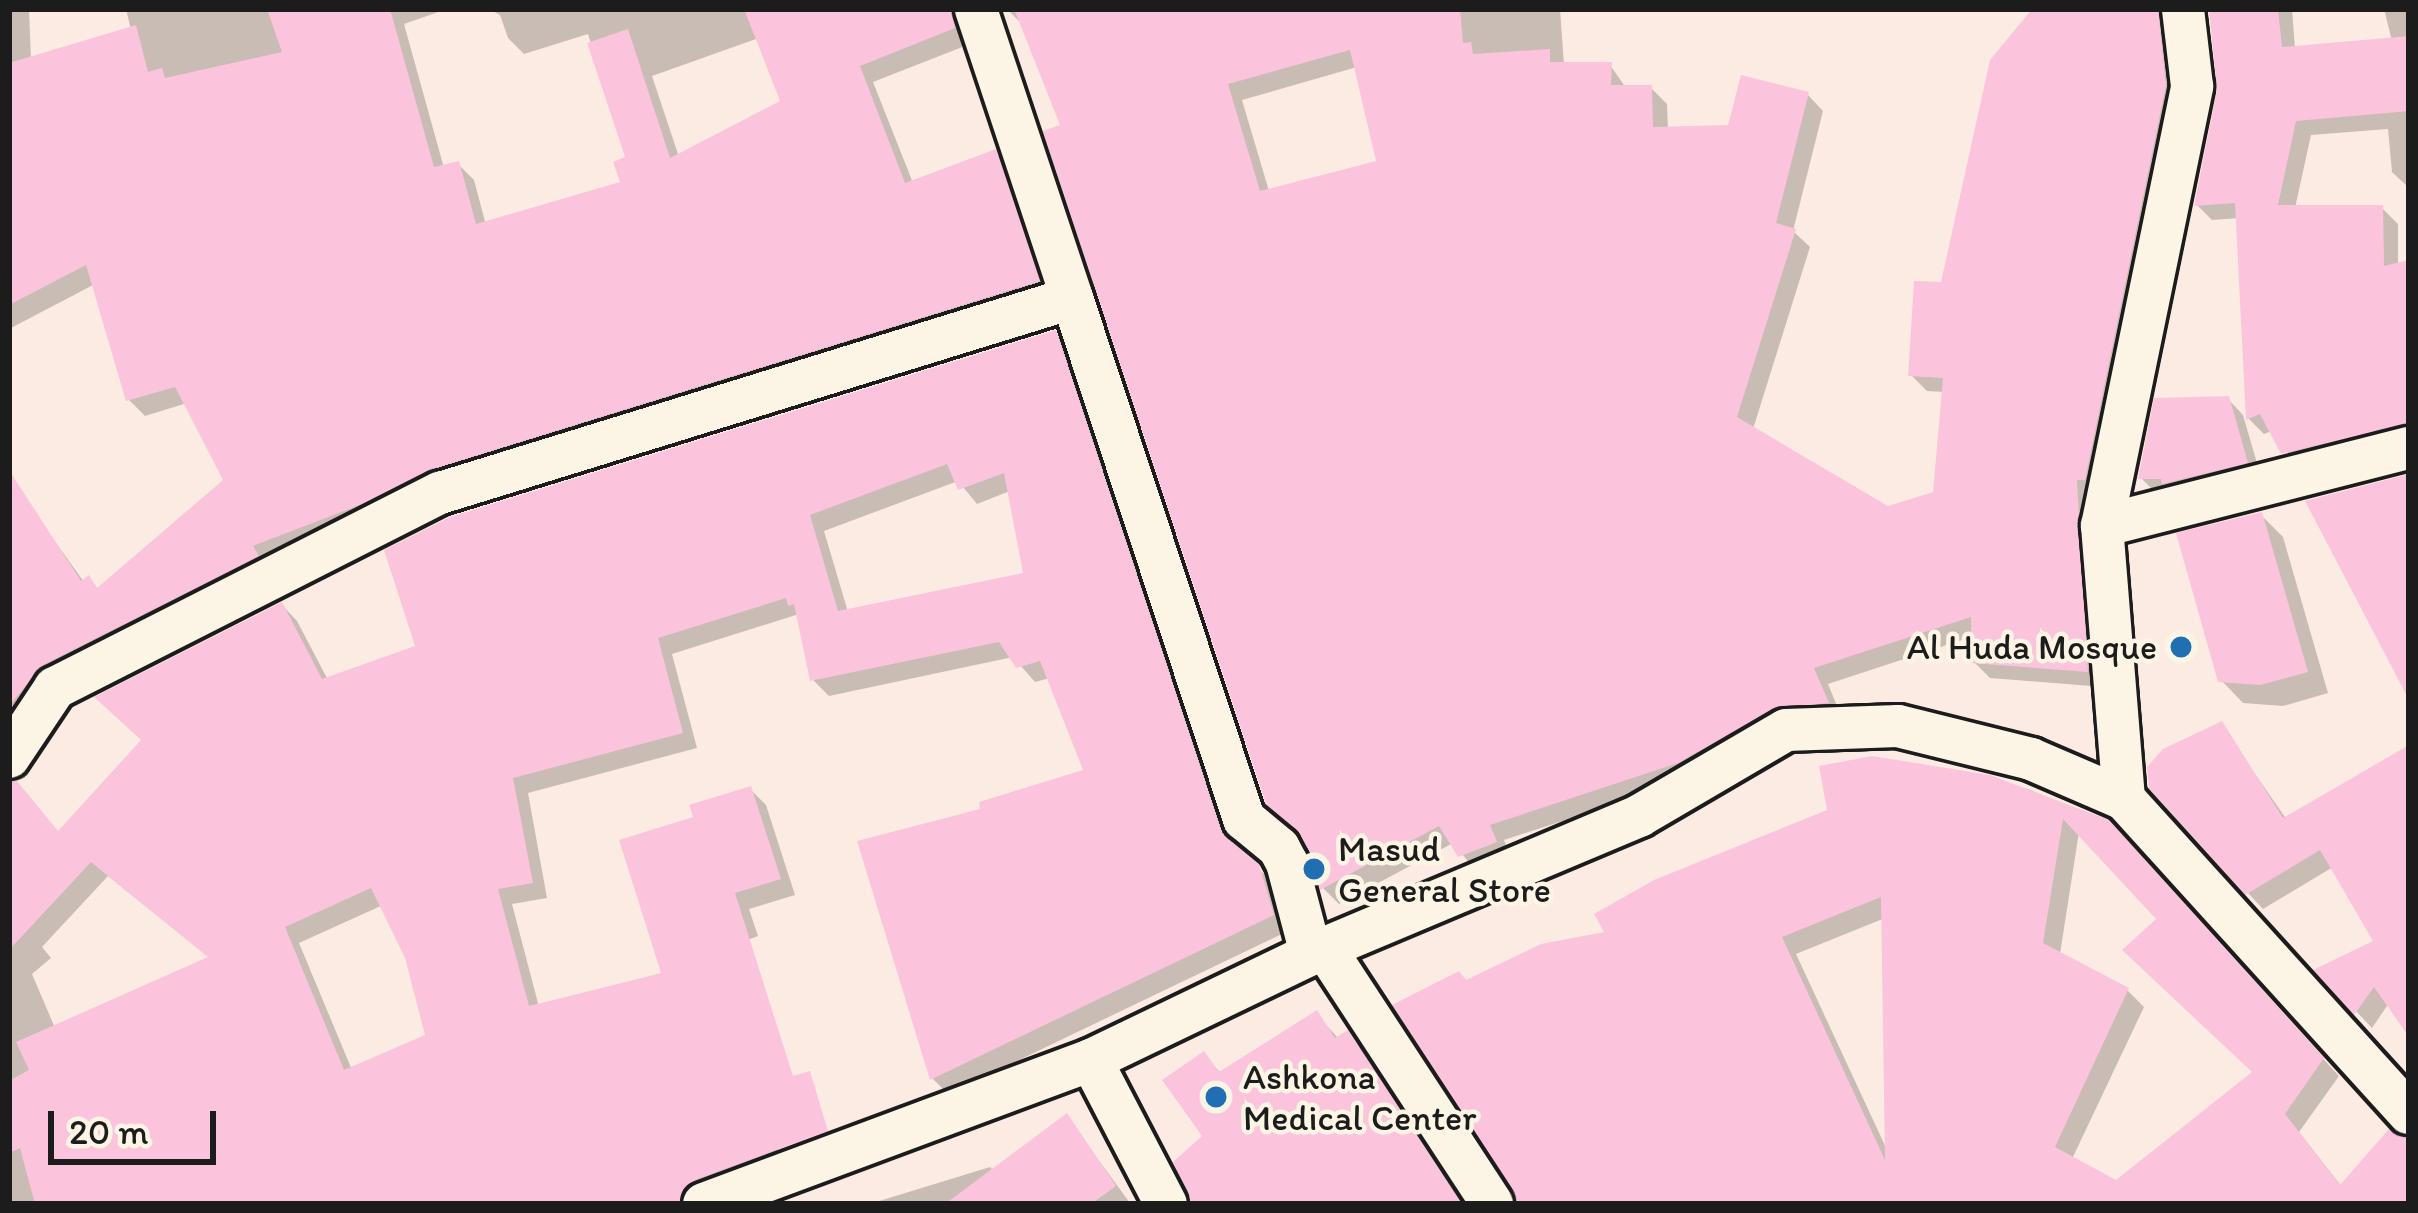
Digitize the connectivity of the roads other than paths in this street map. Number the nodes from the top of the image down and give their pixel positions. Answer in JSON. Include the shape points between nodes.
{"nodes":[{"id":1,"x":976,"y":9,"type":"edge"},
{"id":2,"x":2183,"y":9,"type":"edge"},
{"id":3,"x":1072,"y":298,"type":"junction"},
{"id":4,"x":2409,"y":448,"type":"edge"},
{"id":5,"x":2102,"y":526,"type":"junction"},
{"id":6,"x":9,"y":757,"type":"edge"},
{"id":7,"x":2125,"y":799,"type":"junction"},
{"id":8,"x":1319,"y":952,"type":"junction"},
{"id":9,"x":1091,"y":1060,"type":"junction"},
{"id":10,"x":2409,"y":1113,"type":"edge"},
{"id":11,"x":704,"y":1204,"type":"edge"},
{"id":12,"x":1166,"y":1204,"type":"edge"},
{"id":13,"x":1492,"y":1204,"type":"edge"}],
"edges":[{"from":1,"to":3,"type":"street"},
{"from":2,"to":5,"type":"street","via":[[2192,86]]},
{"from":3,"to":6,"type":"street","via":[[440,493],[55,688]]},
{"from":3,"to":8,"type":"street","via":[[1244,819],[1279,848]]},
{"from":4,"to":5,"type":"street"},
{"from":5,"to":7,"type":"street"},
{"from":7,"to":8,"type":"street","via":[[2031,759],[1898,725],[1786,730],[1639,816]]},
{"from":7,"to":10,"type":"street"},
{"from":8,"to":9,"type":"street"},
{"from":8,"to":13,"type":"street"},
{"from":9,"to":11,"type":"street"},
{"from":9,"to":12,"type":"street"}]}
